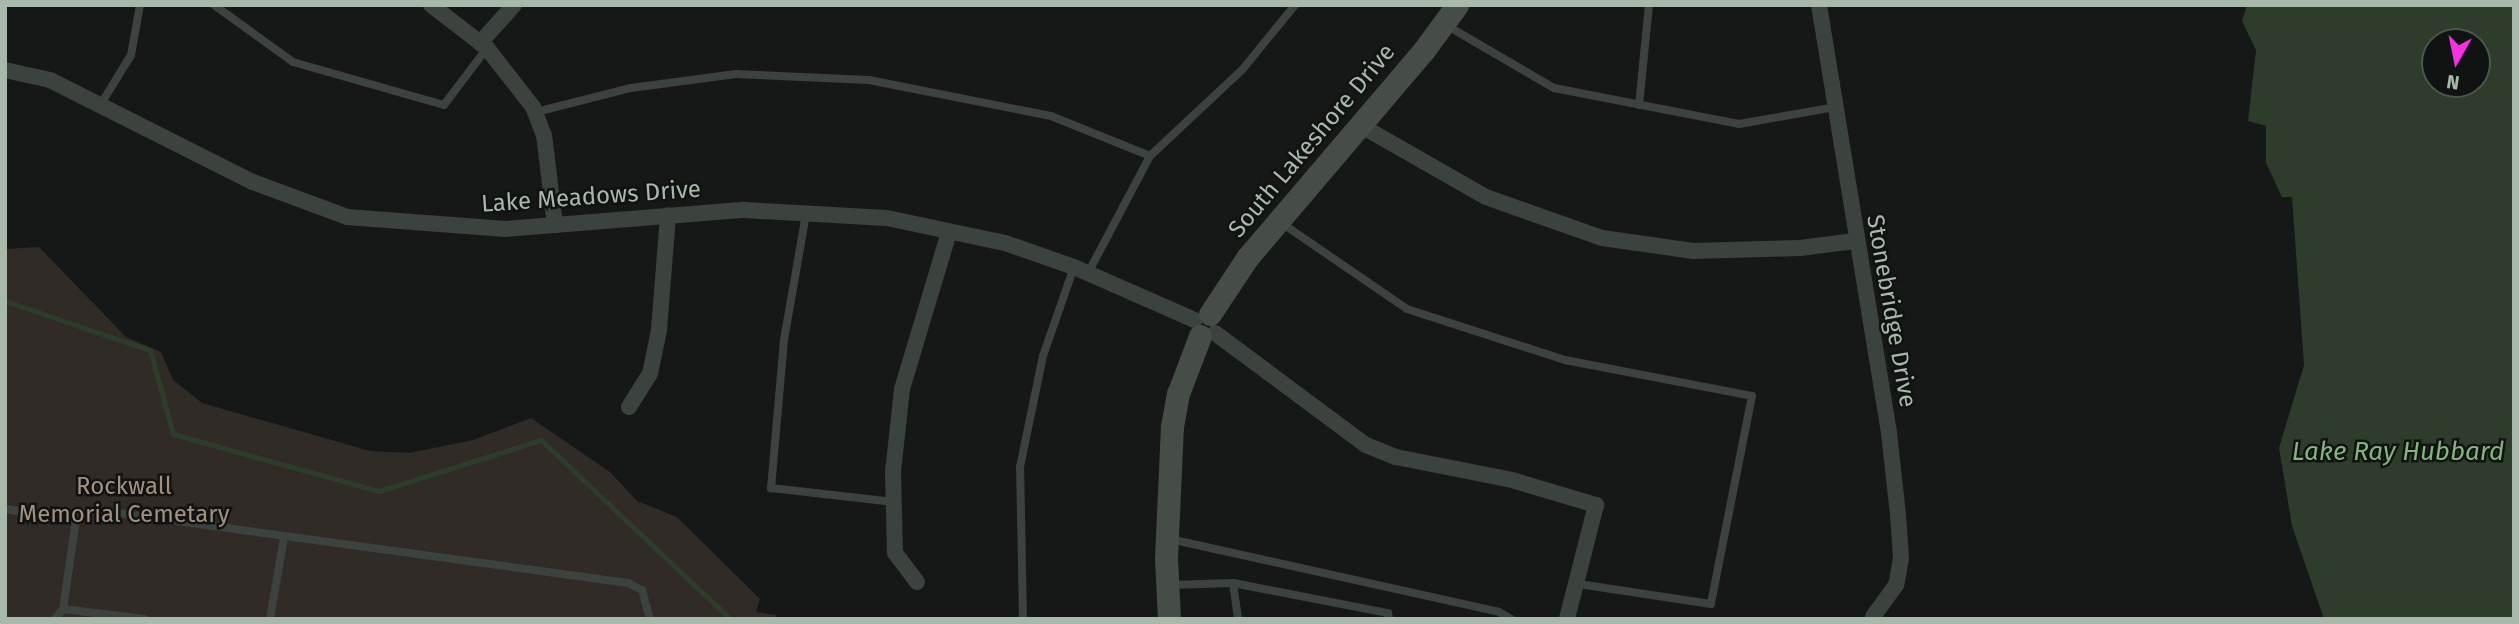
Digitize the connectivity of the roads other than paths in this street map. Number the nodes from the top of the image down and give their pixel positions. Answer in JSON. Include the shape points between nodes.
{"nodes":[{"id":1,"x":140,"y":5,"type":"edge"},
{"id":2,"x":214,"y":5,"type":"edge"},
{"id":3,"x":431,"y":5,"type":"edge"},
{"id":4,"x":514,"y":5,"type":"edge"},
{"id":5,"x":1295,"y":5,"type":"edge"},
{"id":6,"x":1649,"y":5,"type":"edge"},
{"id":7,"x":1819,"y":5,"type":"edge"},
{"id":8,"x":1450,"y":14,"type":"edge"},
{"id":9,"x":483,"y":46,"type":"junction"},
{"id":10,"x":5,"y":70,"type":"edge"},
{"id":11,"x":100,"y":104,"type":"junction"},
{"id":12,"x":1639,"y":106,"type":"junction"},
{"id":13,"x":1835,"y":107,"type":"junction"},
{"id":14,"x":536,"y":112,"type":"junction"},
{"id":15,"x":1358,"y":124,"type":"junction"},
{"id":16,"x":1150,"y":156,"type":"junction"},
{"id":17,"x":806,"y":214,"type":"junction"},
{"id":18,"x":668,"y":215,"type":"junction"},
{"id":19,"x":1277,"y":221,"type":"junction"},
{"id":20,"x":555,"y":225,"type":"junction"},
{"id":21,"x":949,"y":232,"type":"junction"},
{"id":22,"x":1855,"y":241,"type":"junction"},
{"id":23,"x":1081,"y":270,"type":"junction"},
{"id":24,"x":1205,"y":326,"type":"junction"},
{"id":25,"x":629,"y":407,"type":"dead end"},
{"id":26,"x":894,"y":502,"type":"junction"},
{"id":27,"x":5,"y":509,"type":"edge"},
{"id":28,"x":76,"y":520,"type":"junction"},
{"id":29,"x":284,"y":537,"type":"junction"},
{"id":30,"x":1167,"y":538,"type":"junction"},
{"id":31,"x":917,"y":582,"type":"dead end"},
{"id":32,"x":1233,"y":583,"type":"junction"},
{"id":33,"x":1578,"y":584,"type":"junction"},
{"id":34,"x":1167,"y":585,"type":"junction"},
{"id":35,"x":63,"y":610,"type":"junction"},
{"id":36,"x":1873,"y":617,"type":"edge"},
{"id":37,"x":55,"y":619,"type":"edge"},
{"id":38,"x":144,"y":619,"type":"edge"},
{"id":39,"x":270,"y":619,"type":"edge"},
{"id":40,"x":650,"y":619,"type":"edge"},
{"id":41,"x":1023,"y":619,"type":"edge"},
{"id":42,"x":1169,"y":619,"type":"edge"},
{"id":43,"x":1237,"y":619,"type":"edge"},
{"id":44,"x":1389,"y":619,"type":"edge"},
{"id":45,"x":1511,"y":619,"type":"edge"},
{"id":46,"x":1567,"y":619,"type":"edge"}],
"edges":[{"from":1,"to":11,"type":"lane","via":[[131,55]]},
{"from":2,"to":9,"type":"lane","via":[[293,62],[444,105]]},
{"from":3,"to":9,"type":"street"},
{"from":4,"to":9,"type":"street"},
{"from":5,"to":16,"type":"lane","via":[[1242,70]]},
{"from":6,"to":12,"type":"lane"},
{"from":7,"to":13,"type":"street","name":"Stonebridge Drive"},
{"from":8,"to":12,"type":"lane","via":[[1553,88]]},
{"from":8,"to":15,"type":"street","name":"South Lakeshore Drive"},
{"from":9,"to":14,"type":"street"},
{"from":10,"to":11,"type":"street","name":"Lake Meadows Drive","via":[[50,80]]},
{"from":11,"to":20,"type":"street","name":"Lake Meadows Drive","via":[[253,182],[347,217],[506,229]]},
{"from":12,"to":13,"type":"lane","via":[[1740,124]]},
{"from":13,"to":22,"type":"street","name":"Stonebridge Drive"},
{"from":14,"to":16,"type":"lane","via":[[631,88],[736,74],[869,80],[1051,116]]},
{"from":14,"to":20,"type":"street","via":[[544,135]]},
{"from":15,"to":19,"type":"street","name":"South Lakeshore Drive"},
{"from":15,"to":22,"type":"street","via":[[1486,197],[1602,238],[1693,251],[1800,248]]},
{"from":16,"to":23,"type":"lane"},
{"from":17,"to":18,"type":"street","name":"Lake Meadows Drive","via":[[744,210]]},
{"from":17,"to":21,"type":"street","name":"Lake Meadows Drive","via":[[887,218]]},
{"from":17,"to":26,"type":"lane","via":[[784,340],[771,488]]},
{"from":18,"to":20,"type":"street","name":"Lake Meadows Drive"},
{"from":18,"to":25,"type":"street","via":[[659,330],[650,374]]},
{"from":19,"to":24,"type":"street","name":"South Lakeshore Drive"},
{"from":19,"to":33,"type":"lane","via":[[1407,309],[1565,360],[1752,396],[1711,604]]},
{"from":21,"to":23,"type":"street","name":"Lake Meadows Drive","via":[[1005,243]]},
{"from":21,"to":26,"type":"street","via":[[902,389]]},
{"from":22,"to":36,"type":"street","name":"Stonebridge Drive","via":[[1889,433],[1901,558],[1896,585]]},
{"from":23,"to":24,"type":"street","name":"Lake Meadows Drive"},
{"from":23,"to":41,"type":"lane","via":[[1043,356],[1020,467]]},
{"from":24,"to":30,"type":"street","name":"South Lakeshore Drive","via":[[1174,411]]},
{"from":24,"to":33,"type":"street","name":"Lake Meadows Drive","via":[[1366,444],[1396,457],[1512,481],[1596,505]]},
{"from":26,"to":31,"type":"street","via":[[895,553]]},
{"from":27,"to":28,"type":"lane"},
{"from":28,"to":29,"type":"lane","via":[[83,512],[116,511]]},
{"from":28,"to":35,"type":"lane"},
{"from":29,"to":39,"type":"lane"},
{"from":29,"to":40,"type":"lane","via":[[628,583],[642,590]]},
{"from":30,"to":34,"type":"street","name":"South Lakeshore Drive"},
{"from":30,"to":45,"type":"lane","via":[[1499,612]]},
{"from":32,"to":34,"type":"lane"},
{"from":32,"to":43,"type":"lane"},
{"from":32,"to":44,"type":"lane","via":[[1388,613]]},
{"from":33,"to":46,"type":"street","name":"Lake Meadows Drive"},
{"from":34,"to":42,"type":"street","name":"South Lakeshore Drive"},
{"from":35,"to":37,"type":"lane"},
{"from":35,"to":38,"type":"lane"}]}
